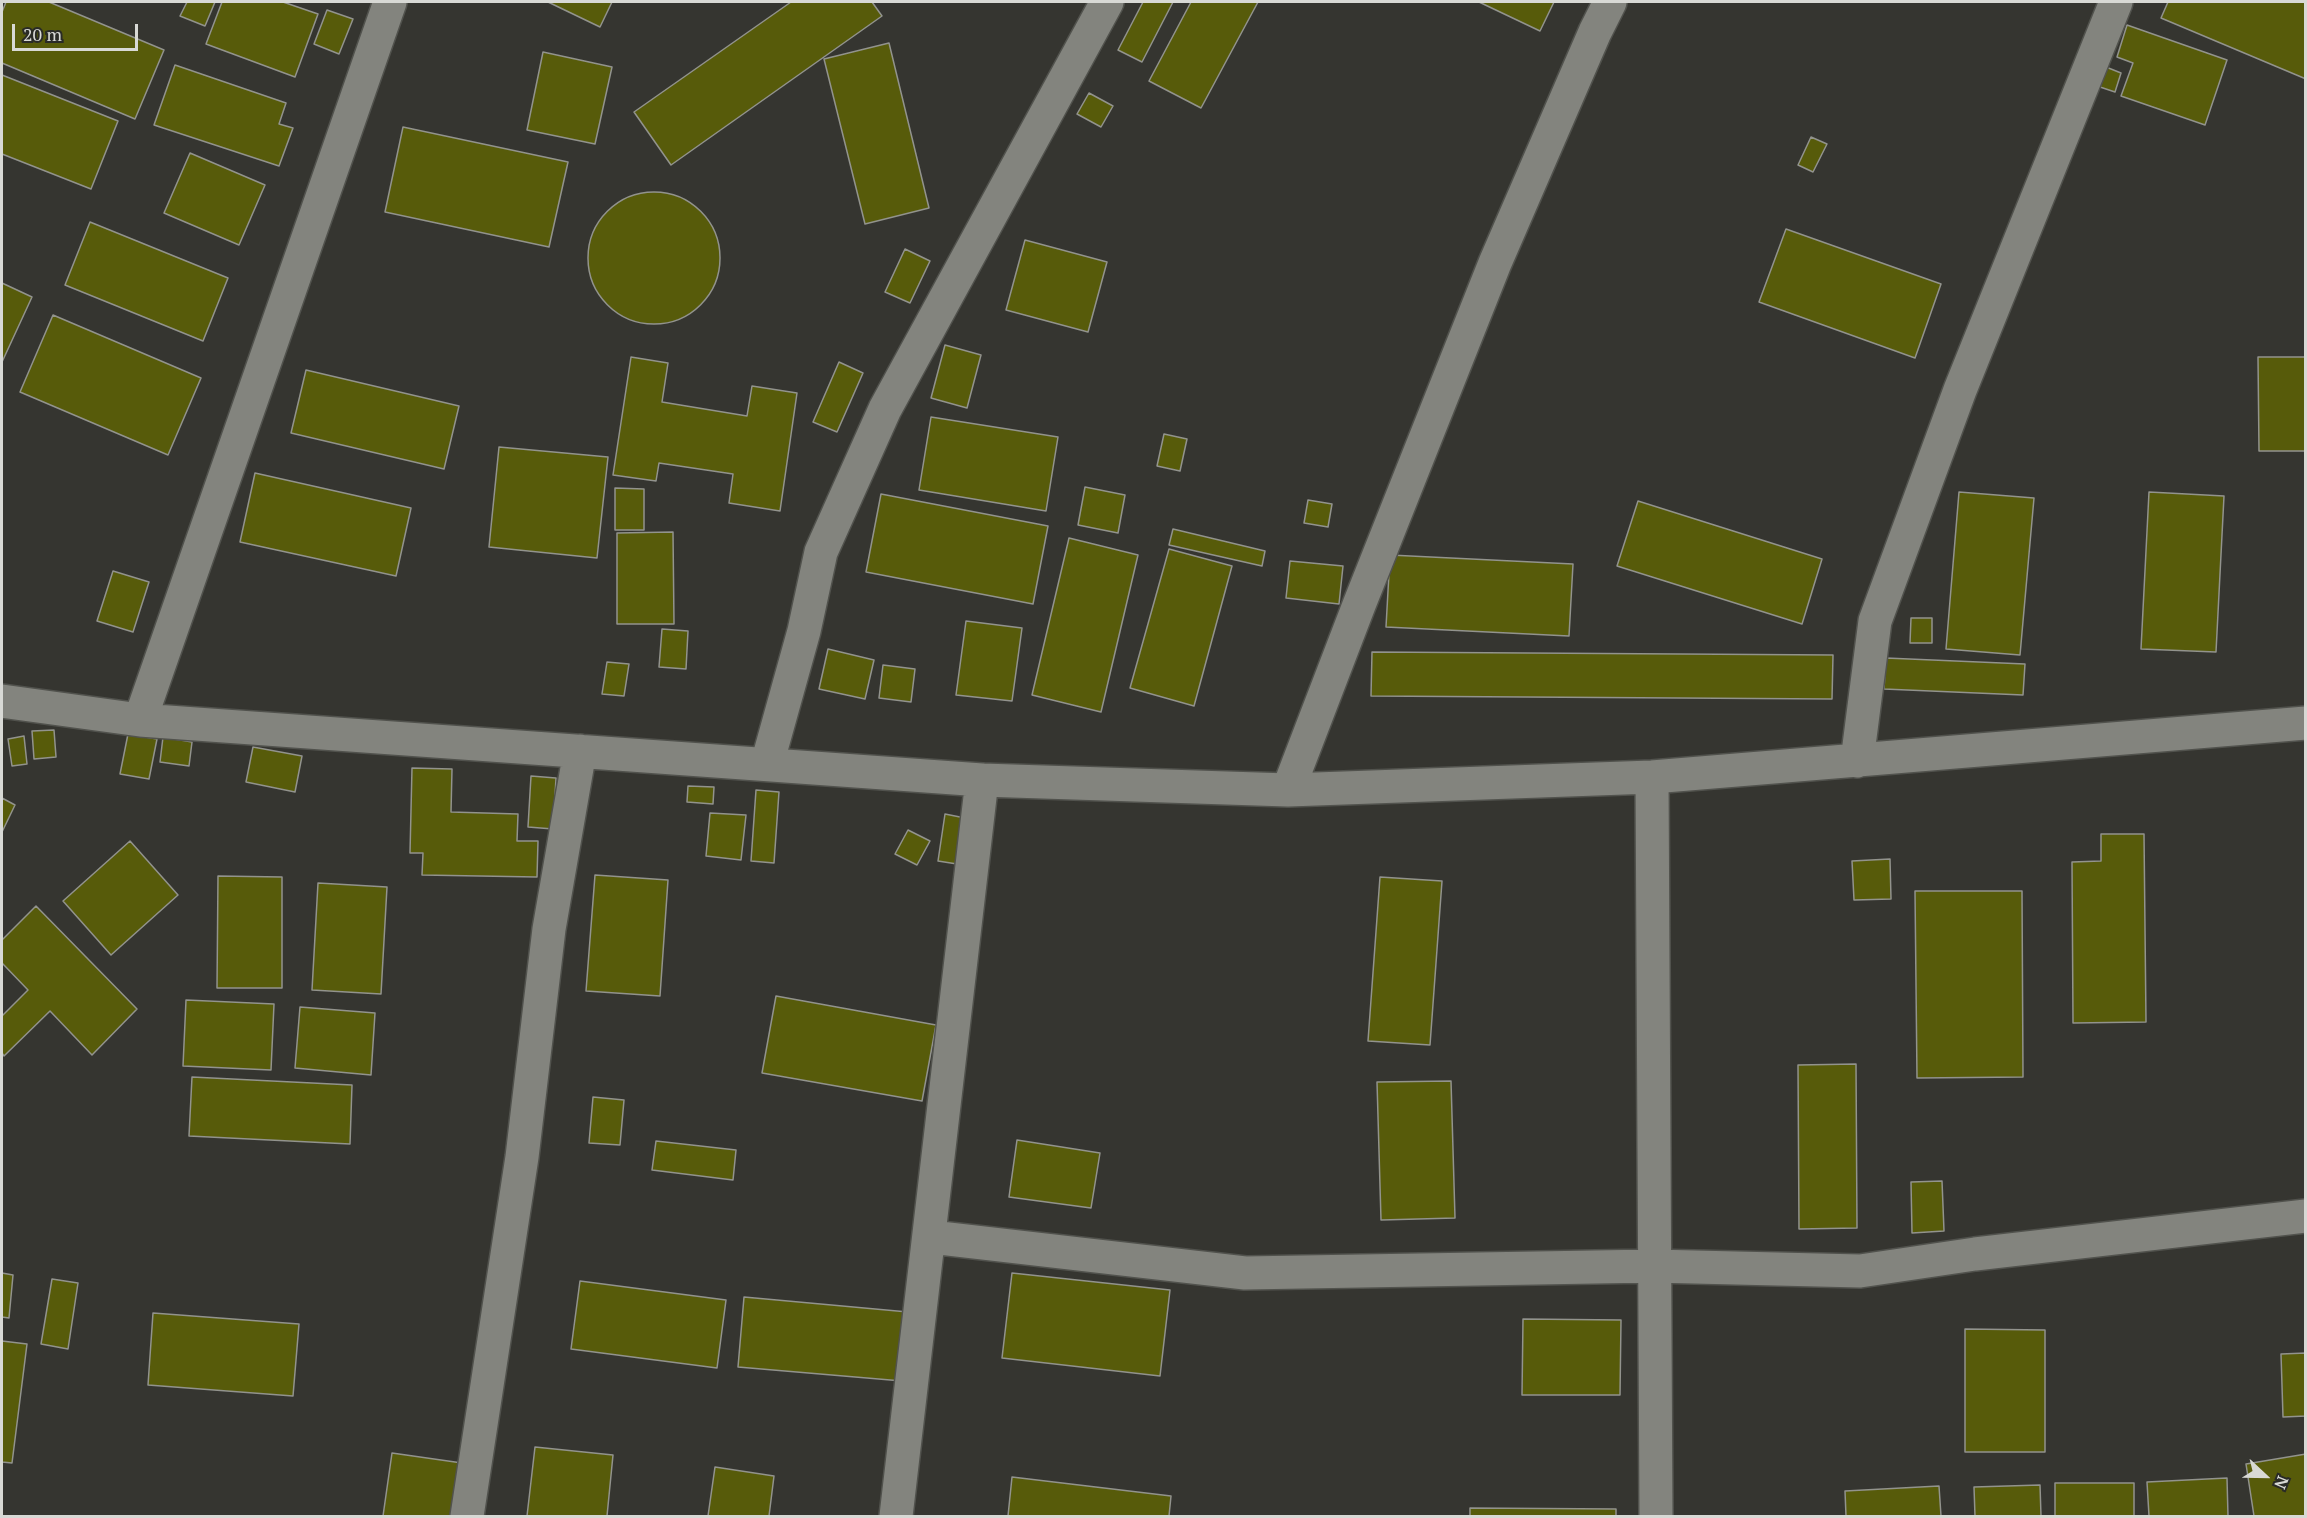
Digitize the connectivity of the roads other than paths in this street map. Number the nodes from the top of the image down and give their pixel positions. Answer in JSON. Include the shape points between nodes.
{"nodes":[{"id":1,"x":390,"y":2,"type":"edge"},
{"id":2,"x":1107,"y":2,"type":"edge"},
{"id":3,"x":1610,"y":2,"type":"edge"},
{"id":4,"x":2116,"y":2,"type":"edge"},
{"id":5,"x":2,"y":701,"type":"edge"},
{"id":6,"x":140,"y":720,"type":"junction"},
{"id":7,"x":2306,"y":723,"type":"edge"},
{"id":8,"x":580,"y":751,"type":"junction"},
{"id":9,"x":1857,"y":760,"type":"junction"},
{"id":10,"x":767,"y":764,"type":"junction"},
{"id":11,"x":1652,"y":777,"type":"junction"},
{"id":12,"x":982,"y":780,"type":"junction"},
{"id":13,"x":1288,"y":790,"type":"junction"},
{"id":14,"x":2306,"y":1216,"type":"edge"},
{"id":15,"x":931,"y":1237,"type":"junction"},
{"id":16,"x":1653,"y":1266,"type":"junction"},
{"id":17,"x":466,"y":1516,"type":"edge"},
{"id":18,"x":896,"y":1516,"type":"edge"},
{"id":19,"x":1656,"y":1516,"type":"edge"}],
"edges":[{"from":1,"to":6,"type":"street"},
{"from":2,"to":10,"type":"street","via":[[885,409],[821,552],[804,631]]},
{"from":3,"to":13,"type":"street","via":[[1495,263]]},
{"from":4,"to":9,"type":"street","via":[[1960,390],[1875,621]]},
{"from":5,"to":6,"type":"street"},
{"from":6,"to":8,"type":"street"},
{"from":7,"to":9,"type":"street"},
{"from":8,"to":10,"type":"street"},
{"from":8,"to":17,"type":"street","via":[[549,929],[522,1157]]},
{"from":9,"to":11,"type":"street"},
{"from":10,"to":12,"type":"street"},
{"from":11,"to":13,"type":"street"},
{"from":11,"to":16,"type":"street"},
{"from":12,"to":13,"type":"street"},
{"from":12,"to":15,"type":"street"},
{"from":14,"to":16,"type":"street","via":[[1860,1271]]},
{"from":15,"to":16,"type":"street","via":[[1245,1273]]},
{"from":15,"to":18,"type":"street"},
{"from":16,"to":19,"type":"street"}]}
